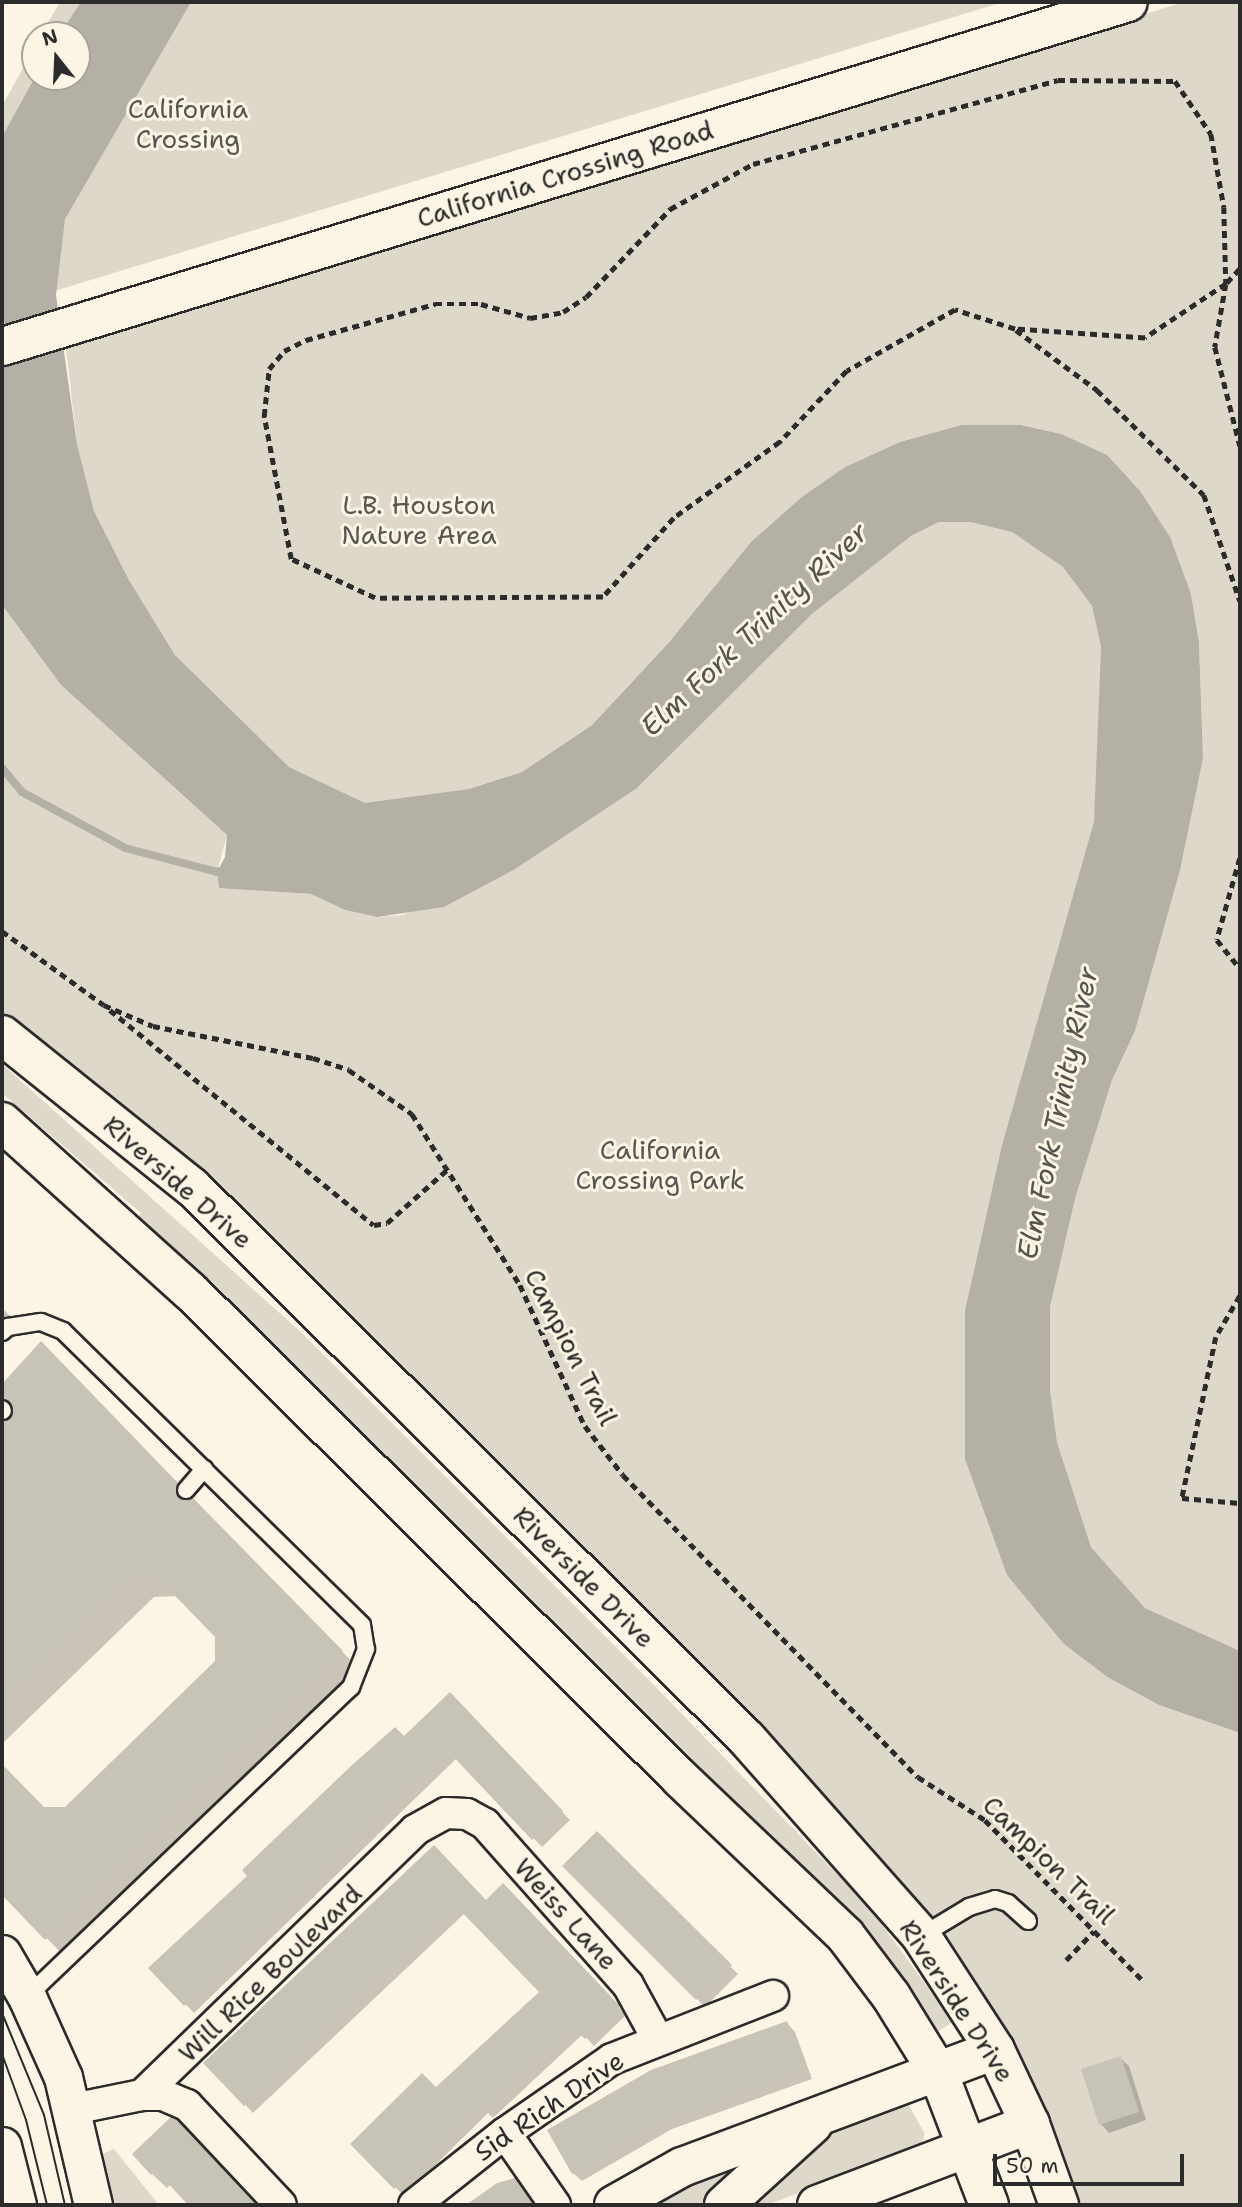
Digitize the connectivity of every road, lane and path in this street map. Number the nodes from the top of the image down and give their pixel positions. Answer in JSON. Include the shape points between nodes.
{"nodes":[{"id":1,"x":1128,"y":2,"type":"edge"},
{"id":2,"x":1240,"y":269,"type":"edge"},
{"id":3,"x":1226,"y":284,"type":"junction"},
{"id":4,"x":1015,"y":329,"type":"junction"},
{"id":5,"x":2,"y":346,"type":"edge"},
{"id":6,"x":1240,"y":446,"type":"edge"},
{"id":7,"x":1240,"y":601,"type":"edge"},
{"id":8,"x":1240,"y":858,"type":"edge"},
{"id":9,"x":2,"y":931,"type":"edge"},
{"id":10,"x":1240,"y":968,"type":"edge"},
{"id":11,"x":104,"y":1005,"type":"junction"},
{"id":12,"x":2,"y":1035,"type":"edge"},
{"id":13,"x":2,"y":1122,"type":"edge"},
{"id":14,"x":449,"y":1168,"type":"junction"},
{"id":15,"x":1240,"y":1296,"type":"edge"},
{"id":16,"x":2,"y":1332,"type":"edge"},
{"id":17,"x":204,"y":1469,"type":"junction"},
{"id":18,"x":186,"y":1490,"type":"dead end"},
{"id":19,"x":1240,"y":1503,"type":"edge"},
{"id":20,"x":454,"y":1812,"type":"joint"},
{"id":21,"x":1028,"y":1920,"type":"dead end"},
{"id":22,"x":1094,"y":1931,"type":"junction"},
{"id":23,"x":922,"y":1936,"type":"junction"},
{"id":24,"x":2,"y":1954,"type":"edge"},
{"id":25,"x":1066,"y":1960,"type":"dead end"},
{"id":26,"x":1143,"y":1981,"type":"dead end"},
{"id":27,"x":774,"y":1996,"type":"dead end"},
{"id":28,"x":27,"y":1997,"type":"junction"},
{"id":29,"x":657,"y":2038,"type":"junction"},
{"id":30,"x":995,"y":2050,"type":"junction"},
{"id":31,"x":938,"y":2072,"type":"junction"},
{"id":32,"x":142,"y":2095,"type":"junction"},
{"id":33,"x":73,"y":2109,"type":"junction"},
{"id":34,"x":822,"y":2115,"type":"junction"},
{"id":35,"x":1030,"y":2124,"type":"junction"},
{"id":36,"x":505,"y":2133,"type":"junction"},
{"id":37,"x":2,"y":2146,"type":"edge"},
{"id":38,"x":969,"y":2146,"type":"junction"},
{"id":39,"x":17,"y":2205,"type":"edge"},
{"id":40,"x":93,"y":2205,"type":"edge"},
{"id":41,"x":281,"y":2205,"type":"edge"},
{"id":42,"x":414,"y":2205,"type":"edge"},
{"id":43,"x":555,"y":2205,"type":"edge"},
{"id":44,"x":614,"y":2205,"type":"edge"},
{"id":45,"x":724,"y":2205,"type":"edge"},
{"id":46,"x":817,"y":2205,"type":"edge"},
{"id":47,"x":989,"y":2205,"type":"edge"},
{"id":48,"x":1059,"y":2205,"type":"edge"}],
"edges":[{"from":1,"to":5,"type":"street","name":"California Crossing Road"},
{"from":2,"to":3,"type":"path"},
{"from":3,"to":4,"type":"path","via":[[1145,338]]},
{"from":3,"to":4,"type":"path","via":[[1224,207],[1212,134],[1175,81],[1058,80],[753,164],[670,209],[586,298],[563,312],[530,318],[481,304],[435,304],[306,340],[284,351],[269,369],[264,416],[291,559],[375,598],[603,597],[674,517],[780,442],[847,371],[955,310]]},
{"from":3,"to":6,"type":"path","via":[[1215,347]]},
{"from":4,"to":7,"type":"path","via":[[1097,390],[1203,495]]},
{"from":8,"to":10,"type":"path","via":[[1217,940]]},
{"from":9,"to":11,"type":"path","name":"Campion Trail"},
{"from":11,"to":14,"type":"path","name":"Campion Trail","via":[[186,1035],[313,1058],[349,1070],[412,1114]]},
{"from":11,"to":14,"type":"path","via":[[374,1225],[387,1223]]},
{"from":12,"to":23,"type":"main road","name":"Riverside Drive","via":[[192,1187],[747,1739]]},
{"from":13,"to":31,"type":"main road","name":"Riverside Drive","via":[[191,1292],[680,1778],[845,1935],[891,1996]]},
{"from":14,"to":22,"type":"path","name":"Campion Trail","via":[[465,1202],[520,1285],[585,1426],[623,1475],[918,1777],[985,1820]]},
{"from":15,"to":19,"type":"path","via":[[1216,1337],[1182,1498]]},
{"from":16,"to":17,"type":"lane","via":[[8,1326],[41,1322],[64,1331]]},
{"from":17,"to":18,"type":"lane"},
{"from":17,"to":28,"type":"lane","via":[[362,1625],[366,1649],[351,1687]]},
{"from":20,"to":29,"type":"street","name":"Weiss Lane","via":[[485,1825],[587,1936],[628,1985]]},
{"from":20,"to":32,"type":"street","name":"Will Rice Boulevard","via":[[431,1818],[415,1830]]},
{"from":21,"to":23,"type":"lane","via":[[1008,1903],[995,1899],[969,1907]]},
{"from":22,"to":25,"type":"path"},
{"from":22,"to":26,"type":"path","name":"Campion Trail"},
{"from":23,"to":30,"type":"main road","name":"Riverside Drive"},
{"from":24,"to":28,"type":"street"},
{"from":27,"to":29,"type":"street","name":"Sid Rich Drive"},
{"from":28,"to":33,"type":"street"},
{"from":29,"to":36,"type":"street","name":"Sid Rich Drive","via":[[581,2078]]},
{"from":30,"to":31,"type":"main road"},
{"from":30,"to":35,"type":"main road","name":"Riverside Drive"},
{"from":31,"to":34,"type":"main road"},
{"from":31,"to":38,"type":"main road","name":"Riverside Drive"},
{"from":32,"to":33,"type":"street"},
{"from":32,"to":41,"type":"street","via":[[163,2095],[187,2105]]},
{"from":33,"to":40,"type":"street"},
{"from":34,"to":44,"type":"main road","via":[[682,2167]]},
{"from":34,"to":45,"type":"main road"},
{"from":35,"to":38,"type":"main road"},
{"from":35,"to":48,"type":"main road","name":"Riverside Drive"},
{"from":36,"to":42,"type":"street","name":"Sid Rich Drive"},
{"from":36,"to":43,"type":"street"},
{"from":37,"to":39,"type":"street"},
{"from":38,"to":46,"type":"main road"},
{"from":38,"to":47,"type":"main road","name":"Riverside Drive"}]}
